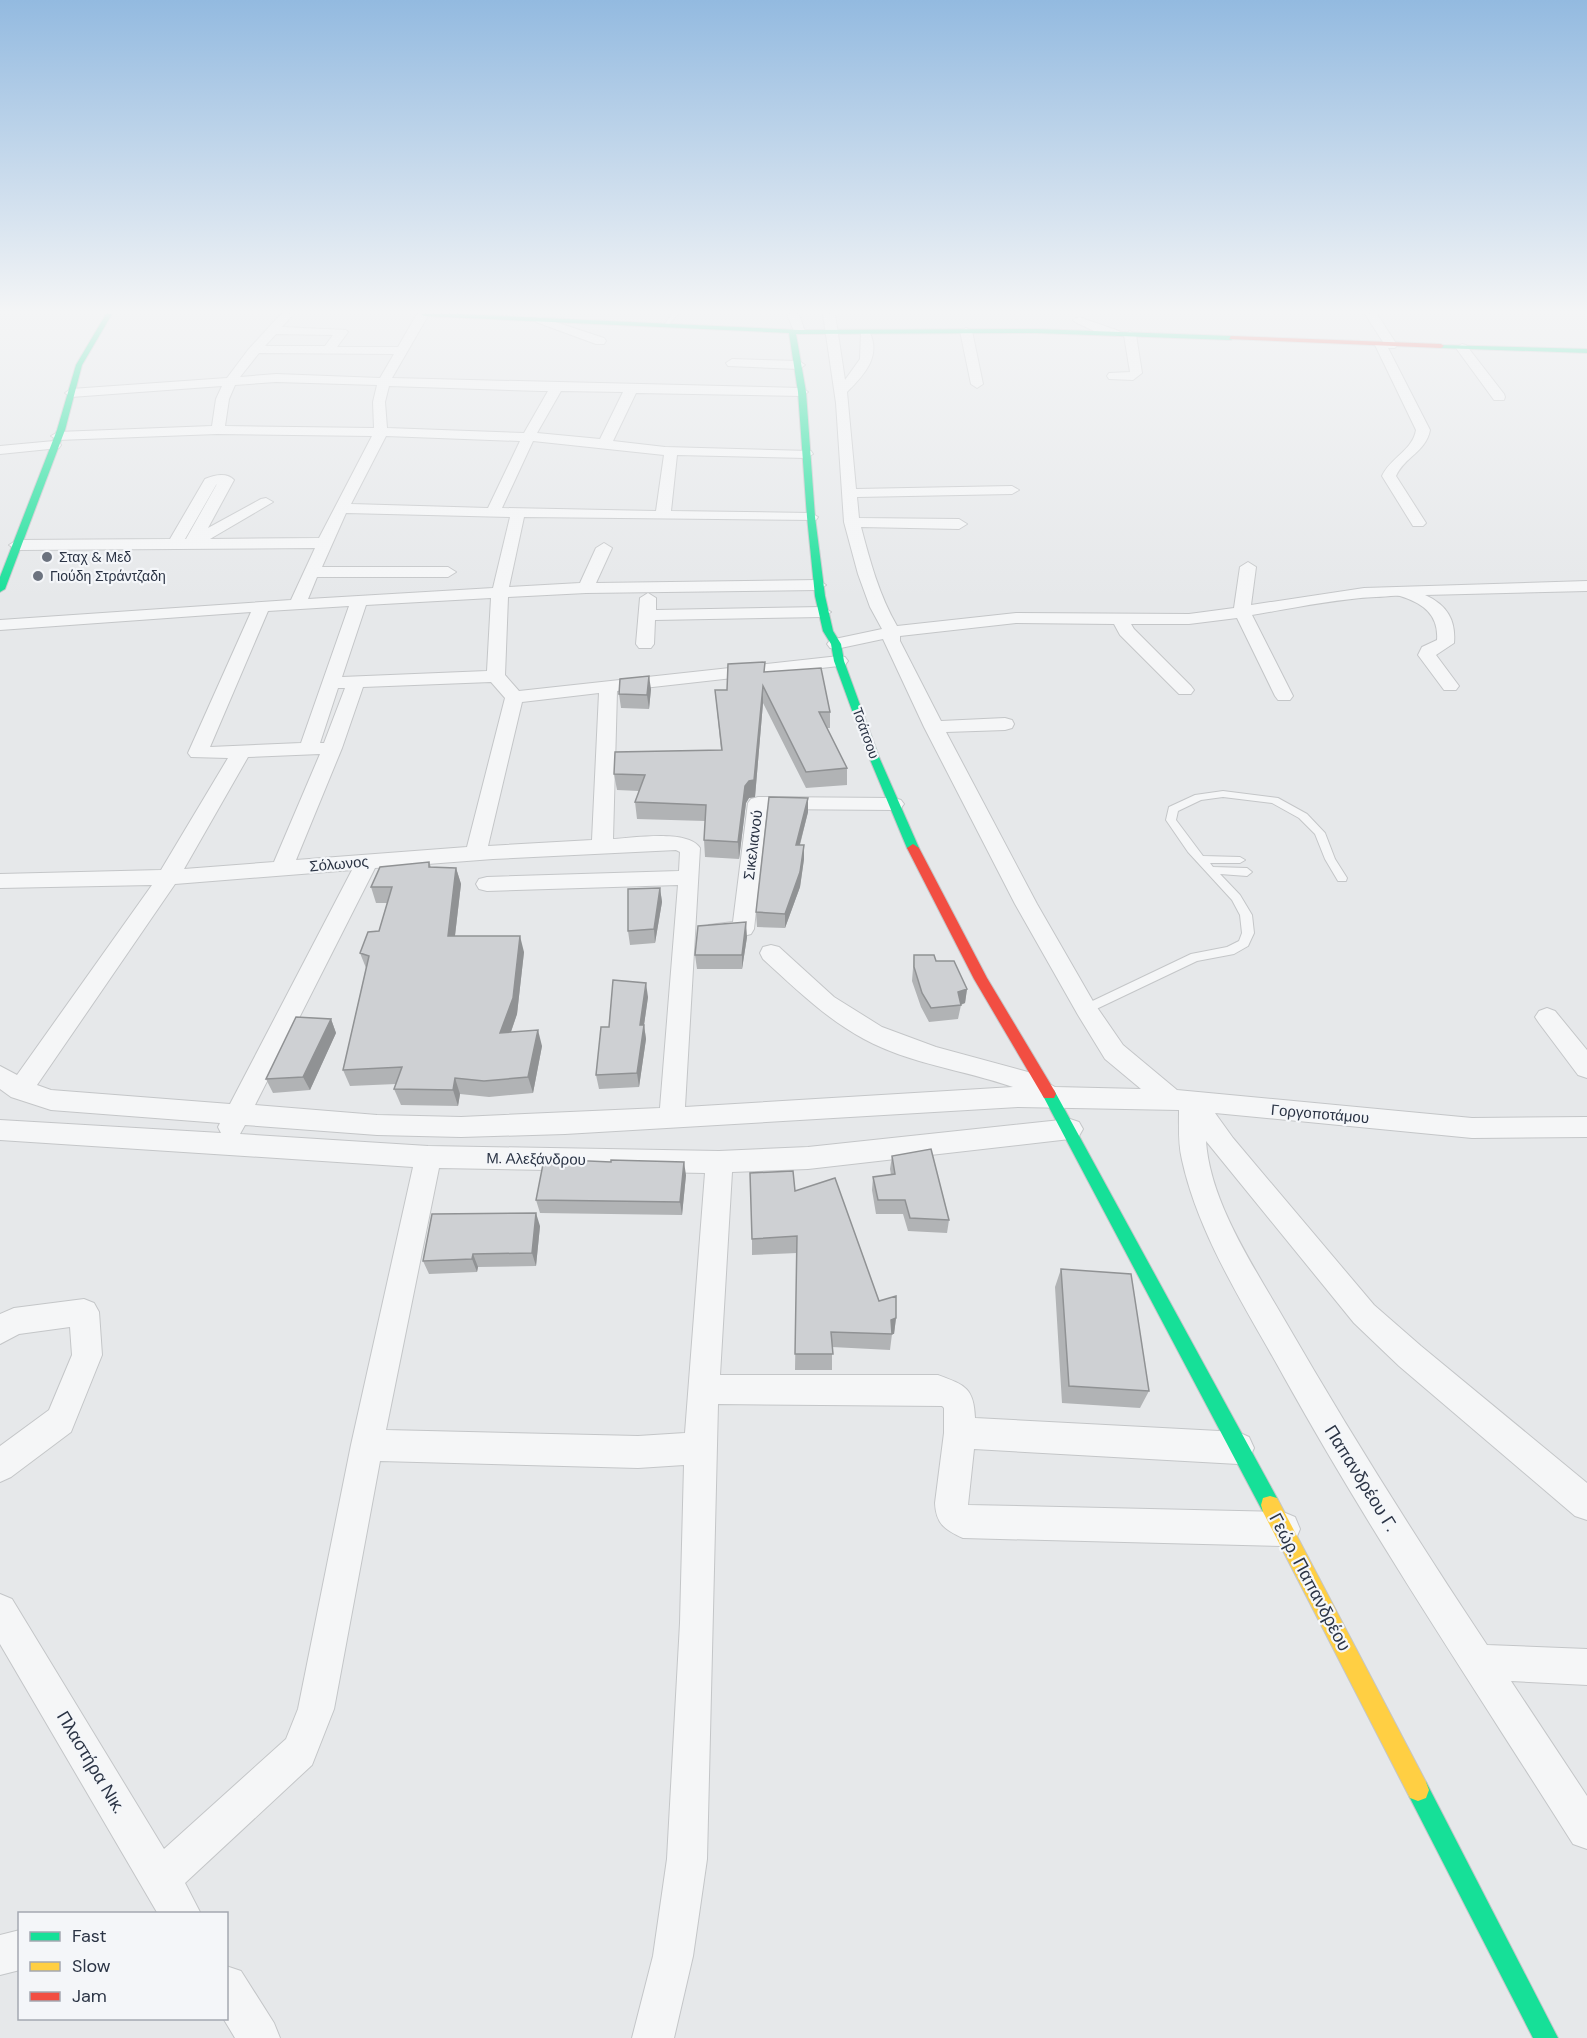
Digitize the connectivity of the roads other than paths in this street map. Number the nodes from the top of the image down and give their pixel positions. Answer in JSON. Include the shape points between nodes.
{"nodes":[{"id":1,"x":66,"y":409,"type":"edge"},
{"id":2,"x":219,"y":409,"type":"edge"},
{"id":3,"x":379,"y":409,"type":"edge"},
{"id":4,"x":544,"y":409,"type":"edge"},
{"id":5,"x":621,"y":409,"type":"edge"},
{"id":6,"x":803,"y":409,"type":"edge"},
{"id":7,"x":841,"y":409,"type":"edge"},
{"id":8,"x":1414,"y":409,"type":"edge"},
{"id":9,"x":221,"y":411,"type":"joint"},
{"id":10,"x":217,"y":430,"type":"junction"},
{"id":11,"x":381,"y":432,"type":"junction"},
{"id":12,"x":528,"y":436,"type":"junction"},
{"id":13,"x":56,"y":441,"type":"junction"},
{"id":14,"x":605,"y":444,"type":"junction"},
{"id":15,"x":0,"y":450,"type":"edge"},
{"id":16,"x":671,"y":451,"type":"junction"},
{"id":17,"x":806,"y":454,"type":"junction"},
{"id":18,"x":1012,"y":490,"type":"dead end"},
{"id":19,"x":849,"y":493,"type":"junction"},
{"id":20,"x":266,"y":502,"type":"dead end"},
{"id":21,"x":341,"y":508,"type":"junction"},
{"id":22,"x":493,"y":512,"type":"junction"},
{"id":23,"x":518,"y":513,"type":"junction"},
{"id":24,"x":663,"y":515,"type":"junction"},
{"id":25,"x":811,"y":516,"type":"junction"},
{"id":26,"x":852,"y":522,"type":"junction"},
{"id":27,"x":1418,"y":523,"type":"dead end"},
{"id":28,"x":959,"y":524,"type":"dead end"},
{"id":29,"x":176,"y":542,"type":"junction"},
{"id":30,"x":192,"y":542,"type":"junction"},
{"id":31,"x":325,"y":543,"type":"junction"},
{"id":32,"x":17,"y":545,"type":"junction"},
{"id":33,"x":604,"y":548,"type":"dead end"},
{"id":34,"x":1248,"y":567,"type":"dead end"},
{"id":35,"x":4,"y":570,"type":"edge"},
{"id":36,"x":312,"y":572,"type":"junction"},
{"id":37,"x":448,"y":572,"type":"dead end"},
{"id":38,"x":818,"y":585,"type":"junction"},
{"id":39,"x":1587,"y":586,"type":"edge"},
{"id":40,"x":586,"y":588,"type":"junction"},
{"id":41,"x":649,"y":588,"type":"junction"},
{"id":42,"x":0,"y":589,"type":"edge"},
{"id":43,"x":1398,"y":591,"type":"junction"},
{"id":44,"x":500,"y":593,"type":"junction"},
{"id":45,"x":359,"y":600,"type":"junction"},
{"id":46,"x":297,"y":604,"type":"junction"},
{"id":47,"x":262,"y":607,"type":"junction"},
{"id":48,"x":1242,"y":611,"type":"junction"},
{"id":49,"x":823,"y":612,"type":"junction"},
{"id":50,"x":647,"y":615,"type":"junction"},
{"id":51,"x":1121,"y":620,"type":"junction"},
{"id":52,"x":0,"y":625,"type":"edge"},
{"id":53,"x":892,"y":632,"type":"junction"},
{"id":54,"x":645,"y":644,"type":"dead end"},
{"id":55,"x":838,"y":652,"type":"junction"},
{"id":56,"x":496,"y":676,"type":"junction"},
{"id":57,"x":356,"y":682,"type":"junction"},
{"id":58,"x":330,"y":683,"type":"junction"},
{"id":59,"x":609,"y":686,"type":"junction"},
{"id":60,"x":1450,"y":686,"type":"dead end"},
{"id":61,"x":1185,"y":690,"type":"dead end"},
{"id":62,"x":1284,"y":696,"type":"dead end"},
{"id":63,"x":514,"y":698,"type":"junction"},
{"id":64,"x":1005,"y":724,"type":"dead end"},
{"id":65,"x":933,"y":727,"type":"junction"},
{"id":66,"x":309,"y":748,"type":"junction"},
{"id":67,"x":332,"y":748,"type":"junction"},
{"id":68,"x":242,"y":751,"type":"junction"},
{"id":69,"x":894,"y":804,"type":"junction"},
{"id":70,"x":603,"y":846,"type":"junction"},
{"id":71,"x":485,"y":852,"type":"junction"},
{"id":72,"x":1201,"y":860,"type":"junction"},
{"id":73,"x":1240,"y":860,"type":"dead end"},
{"id":74,"x":367,"y":862,"type":"junction"},
{"id":75,"x":282,"y":869,"type":"junction"},
{"id":76,"x":1210,"y":870,"type":"junction"},
{"id":77,"x":1247,"y":872,"type":"dead end"},
{"id":78,"x":168,"y":877,"type":"junction"},
{"id":79,"x":689,"y":878,"type":"junction"},
{"id":80,"x":1342,"y":878,"type":"dead end"},
{"id":81,"x":0,"y":881,"type":"edge"},
{"id":82,"x":685,"y":931,"type":"junction"},
{"id":83,"x":771,"y":953,"type":"dead end"},
{"id":84,"x":1086,"y":1009,"type":"junction"},
{"id":85,"x":1547,"y":1017,"type":"dead end"},
{"id":86,"x":1587,"y":1068,"type":"edge"},
{"id":87,"x":10,"y":1083,"type":"edge"},
{"id":88,"x":1052,"y":1098,"type":"junction"},
{"id":89,"x":1182,"y":1100,"type":"junction"},
{"id":90,"x":238,"y":1114,"type":"junction"},
{"id":91,"x":672,"y":1116,"type":"junction"},
{"id":92,"x":1587,"y":1126,"type":"edge"},
{"id":93,"x":1070,"y":1129,"type":"junction"},
{"id":94,"x":0,"y":1130,"type":"edge"},
{"id":95,"x":222,"y":1144,"type":"junction"},
{"id":96,"x":428,"y":1157,"type":"junction"},
{"id":97,"x":719,"y":1162,"type":"junction"},
{"id":98,"x":0,"y":1330,"type":"edge"},
{"id":99,"x":704,"y":1389,"type":"junction"},
{"id":100,"x":960,"y":1433,"type":"junction"},
{"id":101,"x":367,"y":1445,"type":"junction"},
{"id":102,"x":700,"y":1448,"type":"junction"},
{"id":103,"x":1238,"y":1448,"type":"junction"},
{"id":104,"x":0,"y":1466,"type":"edge"},
{"id":105,"x":1587,"y":1504,"type":"edge"},
{"id":106,"x":1283,"y":1529,"type":"junction"},
{"id":107,"x":0,"y":1611,"type":"edge"},
{"id":108,"x":1480,"y":1662,"type":"junction"},
{"id":109,"x":1587,"y":1667,"type":"edge"},
{"id":110,"x":1587,"y":1830,"type":"edge"},
{"id":111,"x":161,"y":1879,"type":"junction"},
{"id":112,"x":180,"y":1912,"type":"edge"},
{"id":113,"x":18,"y":1950,"type":"edge"},
{"id":114,"x":0,"y":1955,"type":"edge"},
{"id":115,"x":228,"y":1989,"type":"edge"},
{"id":116,"x":260,"y":2038,"type":"edge"},
{"id":117,"x":653,"y":2038,"type":"edge"},
{"id":118,"x":1546,"y":2038,"type":"edge"}],
"edges":[{"from":1,"to":13,"type":"street"},
{"from":2,"to":9,"type":"street"},
{"from":3,"to":11,"type":"street"},
{"from":4,"to":12,"type":"street"},
{"from":5,"to":14,"type":"street"},
{"from":6,"to":17,"type":"street","name":"Τσάτσου"},
{"from":7,"to":19,"type":"street"},
{"from":8,"to":27,"type":"street","via":[[1423,430],[1419,443],[1389,476]]},
{"from":9,"to":10,"type":"street"},
{"from":10,"to":11,"type":"street"},
{"from":10,"to":13,"type":"street"},
{"from":11,"to":12,"type":"street"},
{"from":11,"to":21,"type":"street"},
{"from":12,"to":14,"type":"street"},
{"from":12,"to":22,"type":"street"},
{"from":13,"to":15,"type":"street"},
{"from":13,"to":32,"type":"street"},
{"from":14,"to":16,"type":"street"},
{"from":16,"to":17,"type":"street"},
{"from":16,"to":24,"type":"street"},
{"from":17,"to":25,"type":"street","name":"Τσάτσου"},
{"from":18,"to":19,"type":"street"},
{"from":19,"to":26,"type":"street"},
{"from":20,"to":30,"type":"street"},
{"from":21,"to":22,"type":"street"},
{"from":21,"to":31,"type":"street"},
{"from":22,"to":23,"type":"street"},
{"from":23,"to":24,"type":"street"},
{"from":23,"to":44,"type":"street"},
{"from":24,"to":25,"type":"street"},
{"from":25,"to":38,"type":"street","name":"Τσάτσου"},
{"from":26,"to":28,"type":"street"},
{"from":26,"to":53,"type":"street","via":[[866,574]]},
{"from":29,"to":30,"type":"street"},
{"from":29,"to":30,"type":"street","via":[[210,482],[227,480]]},
{"from":29,"to":32,"type":"street"},
{"from":30,"to":31,"type":"street"},
{"from":31,"to":36,"type":"street"},
{"from":32,"to":35,"type":"street"},
{"from":33,"to":40,"type":"street"},
{"from":34,"to":48,"type":"street"},
{"from":35,"to":42,"type":"street"},
{"from":36,"to":37,"type":"street"},
{"from":36,"to":46,"type":"street"},
{"from":38,"to":41,"type":"street"},
{"from":38,"to":49,"type":"street","name":"Τσάτσου"},
{"from":39,"to":43,"type":"street"},
{"from":40,"to":41,"type":"street"},
{"from":40,"to":44,"type":"street"},
{"from":41,"to":50,"type":"street"},
{"from":43,"to":48,"type":"street","via":[[1343,595]]},
{"from":43,"to":60,"type":"street","via":[[1431,604],[1440,614],[1447,633],[1444,642],[1426,655]]},
{"from":44,"to":45,"type":"street"},
{"from":44,"to":56,"type":"street"},
{"from":45,"to":46,"type":"street"},
{"from":45,"to":58,"type":"street"},
{"from":46,"to":47,"type":"street"},
{"from":47,"to":52,"type":"street"},
{"from":47,"to":68,"type":"street","via":[[198,753]]},
{"from":48,"to":51,"type":"street","via":[[1216,617]]},
{"from":48,"to":62,"type":"street"},
{"from":49,"to":50,"type":"street"},
{"from":49,"to":55,"type":"street","name":"Τσάτσου"},
{"from":50,"to":54,"type":"street"},
{"from":51,"to":53,"type":"street","via":[[1016,618]]},
{"from":51,"to":61,"type":"street","via":[[1126,632]]},
{"from":53,"to":55,"type":"street"},
{"from":53,"to":65,"type":"street","via":[[891,642]]},
{"from":55,"to":59,"type":"street"},
{"from":55,"to":69,"type":"street","name":"Τσάτσου"},
{"from":56,"to":57,"type":"street"},
{"from":56,"to":63,"type":"street"},
{"from":57,"to":58,"type":"street"},
{"from":57,"to":67,"type":"street"},
{"from":58,"to":66,"type":"street"},
{"from":59,"to":63,"type":"street"},
{"from":59,"to":70,"type":"street"},
{"from":63,"to":71,"type":"street"},
{"from":64,"to":65,"type":"street"},
{"from":65,"to":84,"type":"street"},
{"from":66,"to":67,"type":"street"},
{"from":66,"to":68,"type":"street"},
{"from":67,"to":75,"type":"street"},
{"from":68,"to":78,"type":"street"},
{"from":69,"to":82,"type":"street","name":"Σικελιανού","via":[[758,803],[743,929]]},
{"from":69,"to":88,"type":"street","name":"Τσάτσου","via":[[909,841],[981,979]]},
{"from":70,"to":71,"type":"street","name":"Σόλωνος"},
{"from":70,"to":79,"type":"street","name":"Σόλωνος","via":[[679,843],[690,848]]},
{"from":71,"to":74,"type":"street","name":"Σόλωνος"},
{"from":71,"to":79,"type":"street","via":[[486,892]]},
{"from":72,"to":73,"type":"lane"},
{"from":72,"to":76,"type":"lane"},
{"from":72,"to":80,"type":"lane","via":[[1171,820],[1173,809],[1199,797],[1223,794],[1274,800],[1303,816],[1320,833]]},
{"from":74,"to":75,"type":"street","name":"Σόλωνος"},
{"from":74,"to":90,"type":"street"},
{"from":75,"to":78,"type":"street","name":"Σόλωνος"},
{"from":76,"to":77,"type":"lane"},
{"from":76,"to":84,"type":"lane","via":[[1246,915],[1248,933],[1244,943],[1230,951],[1195,957]]},
{"from":78,"to":81,"type":"street","name":"Σόλωνος"},
{"from":78,"to":87,"type":"street"},
{"from":79,"to":82,"type":"street"},
{"from":82,"to":91,"type":"street"},
{"from":83,"to":88,"type":"street","via":[[826,1003],[873,1033],[931,1055],[1019,1079]]},
{"from":84,"to":89,"type":"street","via":[[1114,1052]]},
{"from":85,"to":86,"type":"street"},
{"from":87,"to":90,"type":"street","via":[[51,1100]]},
{"from":88,"to":89,"type":"street","name":"Γοργοποτάμου"},
{"from":88,"to":91,"type":"street","via":[[939,1100]]},
{"from":88,"to":93,"type":"street","name":"Τσάτσου"},
{"from":89,"to":92,"type":"street","name":"Γοργοποτάμου","via":[[1472,1128]]},
{"from":89,"to":105,"type":"street","via":[[1364,1314]]},
{"from":89,"to":108,"type":"street","name":"Παπανδρέου Γ.","via":[[1208,1202],[1228,1246],[1319,1411]]},
{"from":90,"to":91,"type":"street","via":[[461,1127]]},
{"from":90,"to":95,"type":"street"},
{"from":93,"to":97,"type":"street","name":"Μ. Αλεξάνδρου","via":[[808,1158]]},
{"from":93,"to":103,"type":"street","name":"Γεώρ. Παπανδρέου"},
{"from":94,"to":95,"type":"street","name":"Μ. Αλεξάνδρου"},
{"from":95,"to":96,"type":"street","name":"Μ. Αλεξάνδρου"},
{"from":96,"to":97,"type":"street","name":"Μ. Αλεξάνδρου"},
{"from":96,"to":101,"type":"street"},
{"from":97,"to":99,"type":"street"},
{"from":98,"to":104,"type":"street","via":[[14,1321],[84,1312],[87,1355],[60,1421]]},
{"from":99,"to":100,"type":"street","via":[[939,1390],[959,1402]]},
{"from":99,"to":102,"type":"street"},
{"from":100,"to":103,"type":"street"},
{"from":100,"to":106,"type":"street","via":[[951,1503],[952,1514],[963,1521]]},
{"from":101,"to":102,"type":"street","via":[[638,1452]]},
{"from":101,"to":111,"type":"street","via":[[316,1709],[298,1752]]},
{"from":102,"to":117,"type":"street","via":[[687,1859],[673,1956]]},
{"from":103,"to":106,"type":"street","name":"Γεώρ. Παπανδρέου"},
{"from":106,"to":118,"type":"street","name":"Γεώρ. Παπανδρέου"},
{"from":107,"to":111,"type":"street","name":"Πλαστήρα Νικ."},
{"from":108,"to":109,"type":"street"},
{"from":108,"to":110,"type":"street","name":"Παπανδρέου Γ."},
{"from":111,"to":112,"type":"street","name":"Πλαστήρα Νικ."},
{"from":113,"to":114,"type":"street"},
{"from":115,"to":116,"type":"street"}]}
